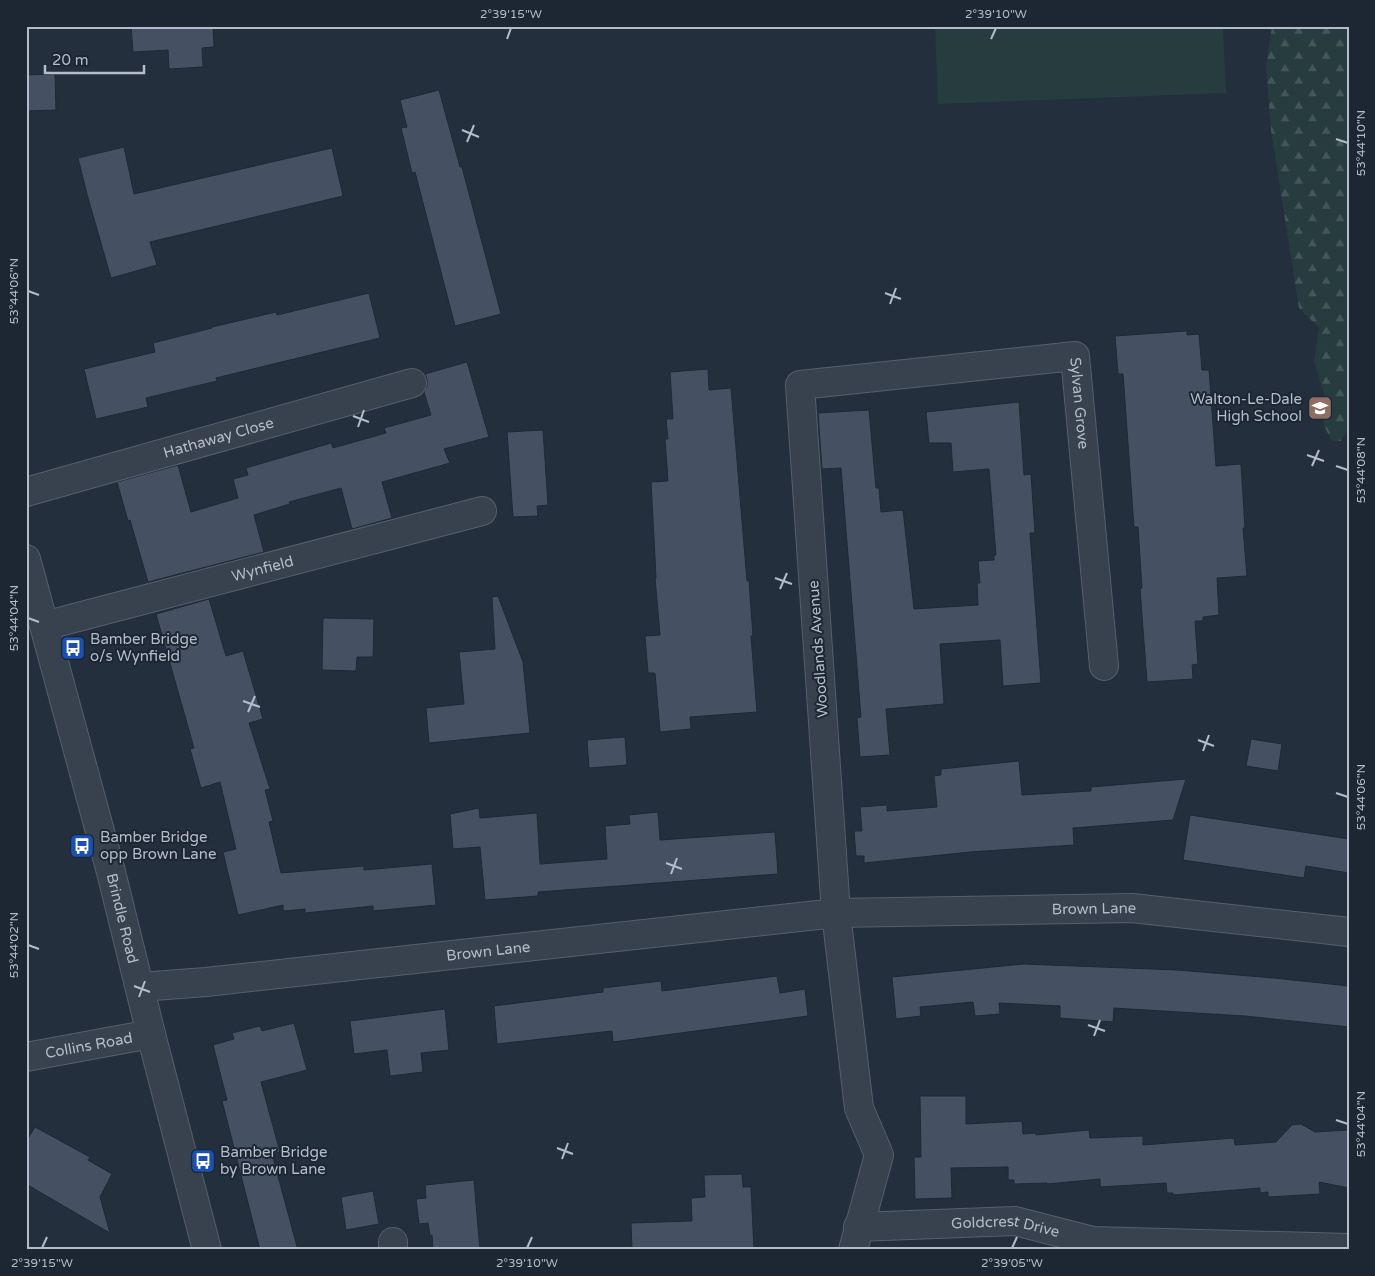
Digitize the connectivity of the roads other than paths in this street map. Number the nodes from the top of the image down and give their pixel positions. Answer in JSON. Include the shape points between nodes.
{"nodes":[{"id":1,"x":412,"y":383,"type":"dead end"},
{"id":2,"x":800,"y":385,"type":"joint"},
{"id":3,"x":26,"y":492,"type":"edge"},
{"id":4,"x":482,"y":511,"type":"dead end"},
{"id":5,"x":26,"y":559,"type":"edge"},
{"id":6,"x":44,"y":626,"type":"junction"},
{"id":7,"x":1104,"y":666,"type":"dead end"},
{"id":8,"x":836,"y":913,"type":"junction"},
{"id":9,"x":1349,"y":932,"type":"edge"},
{"id":10,"x":140,"y":987,"type":"junction"},
{"id":11,"x":151,"y":1034,"type":"junction"},
{"id":12,"x":26,"y":1057,"type":"edge"},
{"id":13,"x":855,"y":1238,"type":"edge"},
{"id":14,"x":1093,"y":1245,"type":"edge"},
{"id":15,"x":1337,"y":1249,"type":"edge"},
{"id":16,"x":208,"y":1250,"type":"edge"}],
"edges":[{"from":1,"to":3,"type":"street","name":"Hathaway Close"},
{"from":2,"to":7,"type":"street","name":"Sylvan Grove","via":[[1075,356]]},
{"from":2,"to":8,"type":"street","name":"Woodlands Avenue"},
{"from":4,"to":6,"type":"street","name":"Wynfield"},
{"from":5,"to":6,"type":"street","name":"Brindle Road"},
{"from":6,"to":10,"type":"street","name":"Brindle Road"},
{"from":8,"to":9,"type":"street","name":"Brown Lane","via":[[1132,908]]},
{"from":8,"to":10,"type":"street","name":"Brown Lane"},
{"from":8,"to":13,"type":"street","via":[[859,1108],[879,1155]]},
{"from":10,"to":11,"type":"street","name":"Brindle Road"},
{"from":11,"to":12,"type":"street","name":"Collins Road"},
{"from":11,"to":16,"type":"street","name":"Brindle Road"},
{"from":13,"to":14,"type":"street","name":"Goldcrest Drive","via":[[1015,1221]]},
{"from":14,"to":15,"type":"street","name":"Goldcrest Drive"}]}
